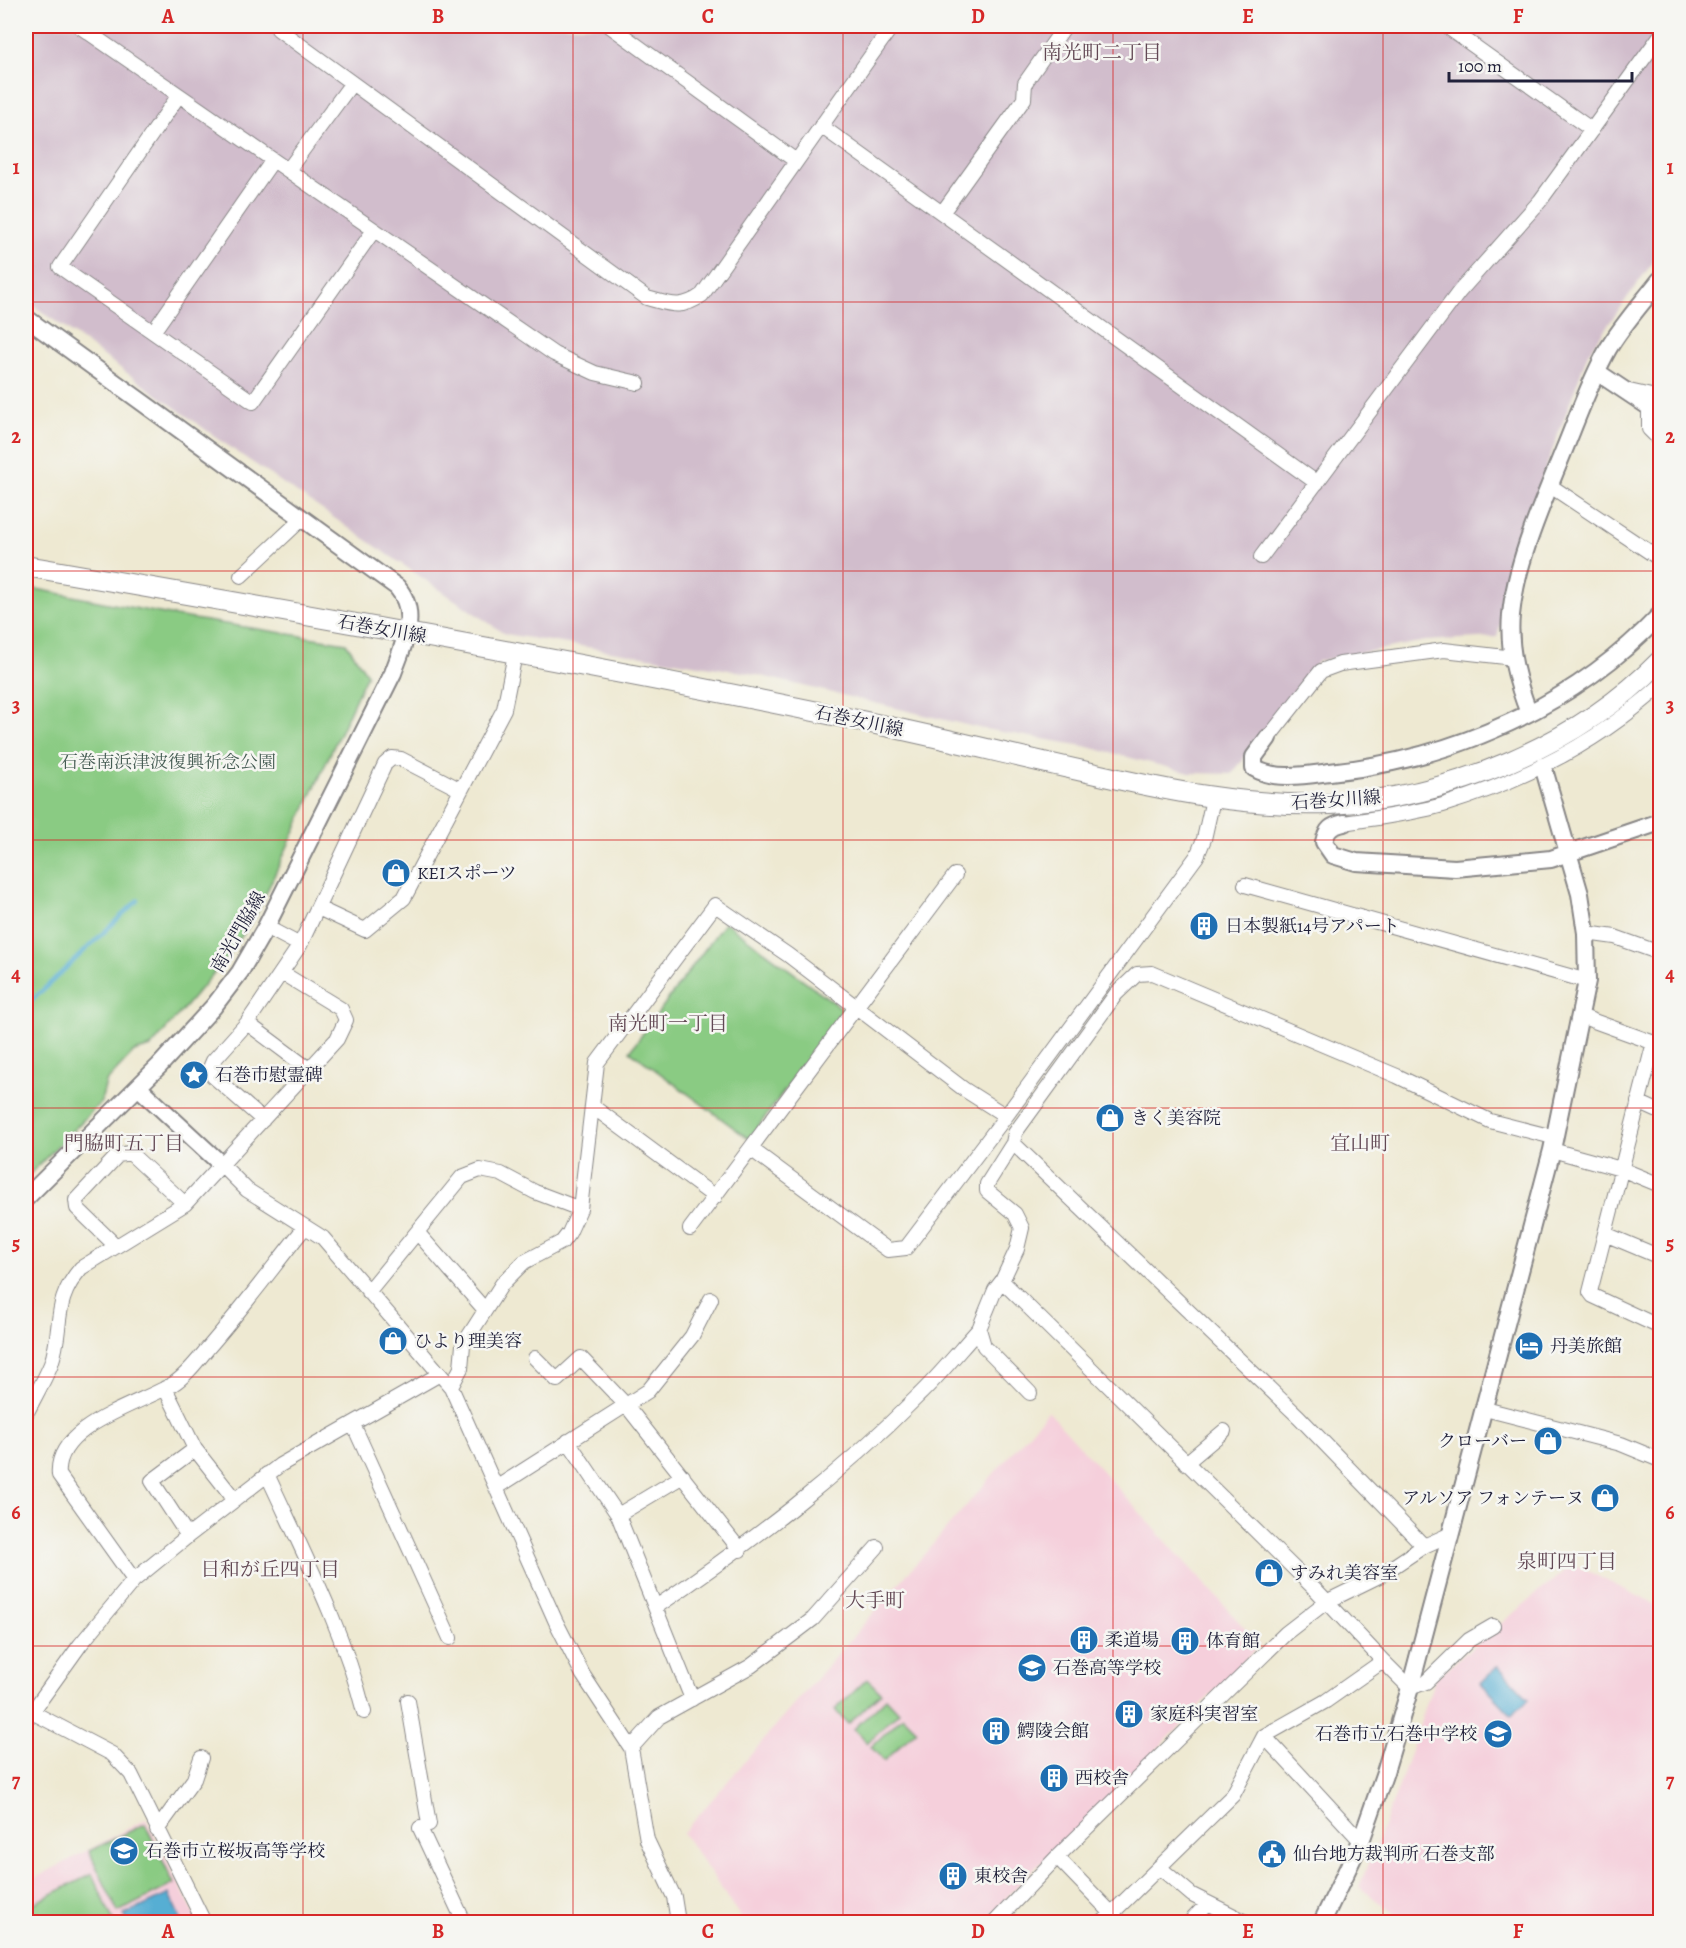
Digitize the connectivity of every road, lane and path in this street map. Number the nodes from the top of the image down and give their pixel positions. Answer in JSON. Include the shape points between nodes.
{"nodes":[{"id":1,"x":79,"y":26,"type":"edge"},
{"id":2,"x":280,"y":26,"type":"edge"},
{"id":3,"x":610,"y":26,"type":"edge"},
{"id":4,"x":892,"y":26,"type":"edge"},
{"id":5,"x":1065,"y":26,"type":"edge"},
{"id":6,"x":1446,"y":26,"type":"edge"},
{"id":7,"x":1660,"y":36,"type":"edge"},
{"id":8,"x":352,"y":83,"type":"junction"},
{"id":9,"x":179,"y":95,"type":"junction"},
{"id":10,"x":821,"y":126,"type":"junction"},
{"id":11,"x":1592,"y":130,"type":"junction"},
{"id":12,"x":273,"y":160,"type":"junction"},
{"id":13,"x":796,"y":160,"type":"junction"},
{"id":14,"x":288,"y":170,"type":"junction"},
{"id":15,"x":942,"y":213,"type":"junction"},
{"id":16,"x":374,"y":230,"type":"junction"},
{"id":17,"x":1660,"y":280,"type":"edge"},
{"id":18,"x":26,"y":318,"type":"edge"},
{"id":19,"x":153,"y":332,"type":"junction"},
{"id":20,"x":1597,"y":372,"type":"junction"},
{"id":21,"x":638,"y":383,"type":"dead end"},
{"id":22,"x":1657,"y":406,"type":"edge"},
{"id":23,"x":1660,"y":440,"type":"edge"},
{"id":24,"x":1317,"y":483,"type":"junction"},
{"id":25,"x":1550,"y":485,"type":"junction"},
{"id":26,"x":303,"y":518,"type":"junction"},
{"id":27,"x":1261,"y":557,"type":"dead end"},
{"id":28,"x":1660,"y":559,"type":"edge"},
{"id":29,"x":26,"y":566,"type":"edge"},
{"id":30,"x":242,"y":576,"type":"dead end"},
{"id":31,"x":1660,"y":615,"type":"edge"},
{"id":32,"x":408,"y":633,"type":"junction"},
{"id":33,"x":515,"y":654,"type":"junction"},
{"id":34,"x":1514,"y":658,"type":"junction"},
{"id":35,"x":1660,"y":662,"type":"edge"},
{"id":36,"x":1660,"y":686,"type":"edge"},
{"id":37,"x":1529,"y":713,"type":"junction"},
{"id":38,"x":1268,"y":738,"type":"joint"},
{"id":39,"x":1543,"y":766,"type":"junction"},
{"id":40,"x":461,"y":790,"type":"junction"},
{"id":41,"x":1214,"y":799,"type":"junction"},
{"id":42,"x":1660,"y":822,"type":"edge"},
{"id":43,"x":1344,"y":823,"type":"joint"},
{"id":44,"x":1570,"y":853,"type":"junction"},
{"id":45,"x":955,"y":875,"type":"dead end"},
{"id":46,"x":1245,"y":885,"type":"dead end"},
{"id":47,"x":318,"y":908,"type":"junction"},
{"id":48,"x":266,"y":927,"type":"junction"},
{"id":49,"x":1586,"y":933,"type":"junction"},
{"id":50,"x":300,"y":945,"type":"junction"},
{"id":51,"x":1660,"y":953,"type":"edge"},
{"id":52,"x":282,"y":973,"type":"junction"},
{"id":53,"x":1587,"y":981,"type":"junction"},
{"id":54,"x":1104,"y":984,"type":"junction"},
{"id":55,"x":1116,"y":994,"type":"junction"},
{"id":56,"x":857,"y":1006,"type":"junction"},
{"id":57,"x":1580,"y":1016,"type":"junction"},
{"id":58,"x":247,"y":1023,"type":"junction"},
{"id":59,"x":1657,"y":1044,"type":"edge"},
{"id":60,"x":310,"y":1070,"type":"junction"},
{"id":61,"x":138,"y":1087,"type":"junction"},
{"id":62,"x":1638,"y":1102,"type":"junction"},
{"id":63,"x":592,"y":1106,"type":"junction"},
{"id":64,"x":1660,"y":1112,"type":"edge"},
{"id":65,"x":1005,"y":1116,"type":"junction"},
{"id":66,"x":263,"y":1120,"type":"junction"},
{"id":67,"x":1013,"y":1143,"type":"junction"},
{"id":68,"x":1553,"y":1144,"type":"junction"},
{"id":69,"x":751,"y":1149,"type":"junction"},
{"id":70,"x":222,"y":1165,"type":"junction"},
{"id":71,"x":1621,"y":1169,"type":"junction"},
{"id":72,"x":1660,"y":1185,"type":"edge"},
{"id":73,"x":715,"y":1197,"type":"junction"},
{"id":74,"x":26,"y":1198,"type":"edge"},
{"id":75,"x":185,"y":1204,"type":"junction"},
{"id":76,"x":580,"y":1209,"type":"junction"},
{"id":77,"x":305,"y":1227,"type":"junction"},
{"id":78,"x":690,"y":1229,"type":"dead end"},
{"id":79,"x":417,"y":1232,"type":"junction"},
{"id":80,"x":1605,"y":1234,"type":"junction"},
{"id":81,"x":116,"y":1246,"type":"junction"},
{"id":82,"x":1660,"y":1257,"type":"edge"},
{"id":83,"x":1002,"y":1281,"type":"junction"},
{"id":84,"x":368,"y":1292,"type":"junction"},
{"id":85,"x":711,"y":1299,"type":"dead end"},
{"id":86,"x":485,"y":1310,"type":"junction"},
{"id":87,"x":1660,"y":1327,"type":"edge"},
{"id":88,"x":979,"y":1329,"type":"junction"},
{"id":89,"x":535,"y":1358,"type":"dead end"},
{"id":90,"x":440,"y":1374,"type":"junction"},
{"id":91,"x":451,"y":1387,"type":"junction"},
{"id":92,"x":165,"y":1388,"type":"junction"},
{"id":93,"x":1030,"y":1393,"type":"dead end"},
{"id":94,"x":626,"y":1405,"type":"junction"},
{"id":95,"x":1485,"y":1408,"type":"junction"},
{"id":96,"x":26,"y":1414,"type":"edge"},
{"id":97,"x":353,"y":1424,"type":"junction"},
{"id":98,"x":1224,"y":1431,"type":"dead end"},
{"id":99,"x":568,"y":1441,"type":"junction"},
{"id":100,"x":195,"y":1449,"type":"junction"},
{"id":101,"x":1660,"y":1460,"type":"edge"},
{"id":102,"x":1186,"y":1463,"type":"junction"},
{"id":103,"x":267,"y":1474,"type":"junction"},
{"id":104,"x":683,"y":1476,"type":"junction"},
{"id":105,"x":496,"y":1488,"type":"junction"},
{"id":106,"x":235,"y":1500,"type":"junction"},
{"id":107,"x":618,"y":1515,"type":"junction"},
{"id":108,"x":1451,"y":1534,"type":"junction"},
{"id":109,"x":188,"y":1536,"type":"junction"},
{"id":110,"x":1424,"y":1545,"type":"junction"},
{"id":111,"x":877,"y":1547,"type":"dead end"},
{"id":112,"x":740,"y":1550,"type":"junction"},
{"id":113,"x":134,"y":1580,"type":"junction"},
{"id":114,"x":1326,"y":1602,"type":"junction"},
{"id":115,"x":656,"y":1607,"type":"junction"},
{"id":116,"x":1493,"y":1626,"type":"dead end"},
{"id":117,"x":450,"y":1638,"type":"dead end"},
{"id":118,"x":1383,"y":1661,"type":"junction"},
{"id":119,"x":1410,"y":1688,"type":"junction"},
{"id":120,"x":692,"y":1699,"type":"junction"},
{"id":121,"x":408,"y":1701,"type":"dead end"},
{"id":122,"x":29,"y":1711,"type":"edge"},
{"id":123,"x":364,"y":1712,"type":"dead end"},
{"id":124,"x":1264,"y":1736,"type":"junction"},
{"id":125,"x":631,"y":1748,"type":"junction"},
{"id":126,"x":201,"y":1758,"type":"dead end"},
{"id":127,"x":157,"y":1830,"type":"junction"},
{"id":128,"x":1360,"y":1841,"type":"junction"},
{"id":129,"x":1057,"y":1857,"type":"junction"},
{"id":130,"x":1159,"y":1867,"type":"junction"},
{"id":131,"x":1208,"y":1903,"type":"junction"},
{"id":132,"x":1112,"y":1920,"type":"edge"},
{"id":133,"x":204,"y":1923,"type":"edge"},
{"id":134,"x":464,"y":1923,"type":"edge"},
{"id":135,"x":678,"y":1923,"type":"edge"},
{"id":136,"x":994,"y":1923,"type":"edge"},
{"id":137,"x":1190,"y":1923,"type":"edge"},
{"id":138,"x":1246,"y":1923,"type":"edge"},
{"id":139,"x":1322,"y":1923,"type":"edge"}],
"edges":[{"from":1,"to":9,"type":"street"},
{"from":2,"to":8,"type":"street","via":[[278,29]]},
{"from":3,"to":13,"type":"street"},
{"from":4,"to":10,"type":"street"},
{"from":5,"to":15,"type":"street","via":[[1025,83],[1024,99]]},
{"from":6,"to":11,"type":"street"},
{"from":7,"to":11,"type":"street"},
{"from":8,"to":13,"type":"street","via":[[647,298],[672,305],[689,304],[702,295]]},
{"from":8,"to":14,"type":"street"},
{"from":9,"to":12,"type":"street"},
{"from":9,"to":19,"type":"street","via":[[60,267]]},
{"from":10,"to":13,"type":"street"},
{"from":10,"to":15,"type":"street"},
{"from":11,"to":24,"type":"street","via":[[1540,201],[1459,292]]},
{"from":12,"to":14,"type":"street"},
{"from":12,"to":19,"type":"street"},
{"from":14,"to":16,"type":"street"},
{"from":15,"to":24,"type":"street"},
{"from":16,"to":19,"type":"street","via":[[253,402]]},
{"from":16,"to":21,"type":"street","via":[[554,354],[595,373]]},
{"from":17,"to":20,"type":"street","via":[[1609,348]]},
{"from":18,"to":26,"type":"street"},
{"from":20,"to":22,"type":"street"},
{"from":20,"to":25,"type":"street"},
{"from":22,"to":23,"type":"street","via":[[1648,429]]},
{"from":24,"to":27,"type":"street"},
{"from":25,"to":28,"type":"street"},
{"from":25,"to":34,"type":"street","via":[[1515,590],[1510,616]]},
{"from":26,"to":30,"type":"street"},
{"from":26,"to":32,"type":"street","via":[[398,587],[409,606]]},
{"from":29,"to":32,"type":"main road","name":"石巻女川線"},
{"from":31,"to":37,"type":"street","via":[[1597,672]]},
{"from":32,"to":33,"type":"main road","name":"石巻女川線"},
{"from":32,"to":48,"type":"street","name":"南光門脇線","via":[[393,673]]},
{"from":33,"to":40,"type":"street","via":[[504,709]]},
{"from":33,"to":41,"type":"main road","name":"石巻女川線","via":[[874,723]]},
{"from":34,"to":37,"type":"street"},
{"from":34,"to":38,"type":"street","via":[[1444,650],[1340,664],[1321,671]]},
{"from":35,"to":41,"type":"main road","name":"石巻女川線","via":[[1611,703],[1557,737],[1481,774],[1424,790],[1333,804]]},
{"from":36,"to":39,"type":"street","via":[[1612,725]]},
{"from":37,"to":38,"type":"street","via":[[1460,744],[1421,756],[1385,765],[1303,775],[1267,773],[1254,768],[1254,757]]},
{"from":39,"to":43,"type":"street","via":[[1442,805]]},
{"from":39,"to":44,"type":"street"},
{"from":40,"to":47,"type":"street","via":[[404,898],[365,930]]},
{"from":40,"to":47,"type":"street","via":[[392,758],[385,764]]},
{"from":41,"to":54,"type":"street","via":[[1197,856]]},
{"from":42,"to":44,"type":"street"},
{"from":43,"to":44,"type":"street","via":[[1332,826],[1324,842],[1333,855],[1356,862],[1455,868],[1510,864]]},
{"from":44,"to":49,"type":"street"},
{"from":45,"to":56,"type":"street"},
{"from":46,"to":53,"type":"street"},
{"from":47,"to":50,"type":"street"},
{"from":48,"to":50,"type":"street"},
{"from":48,"to":61,"type":"street","name":"南光門脇線","via":[[240,972],[214,1006]]},
{"from":49,"to":51,"type":"street","via":[[1615,937]]},
{"from":49,"to":53,"type":"street"},
{"from":50,"to":52,"type":"street"},
{"from":52,"to":58,"type":"street"},
{"from":52,"to":60,"type":"street","via":[[341,1009],[346,1020],[338,1039]]},
{"from":53,"to":57,"type":"street"},
{"from":54,"to":55,"type":"street"},
{"from":54,"to":65,"type":"street"},
{"from":55,"to":67,"type":"street","via":[[1015,1133]]},
{"from":55,"to":68,"type":"street","via":[[1137,974],[1152,973],[1397,1076],[1490,1121]]},
{"from":56,"to":63,"type":"street","via":[[715,905],[597,1063]]},
{"from":56,"to":65,"type":"street"},
{"from":56,"to":69,"type":"street"},
{"from":57,"to":59,"type":"street"},
{"from":57,"to":68,"type":"street"},
{"from":58,"to":60,"type":"street"},
{"from":58,"to":66,"type":"street","via":[[210,1068],[213,1076]]},
{"from":59,"to":62,"type":"street"},
{"from":60,"to":66,"type":"street"},
{"from":61,"to":70,"type":"street"},
{"from":61,"to":74,"type":"street","name":"南光門脇線"},
{"from":62,"to":64,"type":"street"},
{"from":62,"to":71,"type":"street"},
{"from":63,"to":73,"type":"street"},
{"from":63,"to":76,"type":"street"},
{"from":65,"to":69,"type":"street","via":[[906,1248],[888,1250]]},
{"from":66,"to":70,"type":"street"},
{"from":67,"to":83,"type":"street","via":[[987,1184],[987,1191],[1015,1214],[1022,1228]]},
{"from":67,"to":110,"type":"street","via":[[1291,1409]]},
{"from":68,"to":71,"type":"street"},
{"from":68,"to":95,"type":"street"},
{"from":69,"to":73,"type":"street"},
{"from":70,"to":75,"type":"street"},
{"from":70,"to":77,"type":"street","via":[[247,1190]]},
{"from":71,"to":72,"type":"street"},
{"from":71,"to":80,"type":"street"},
{"from":73,"to":78,"type":"street"},
{"from":75,"to":81,"type":"street"},
{"from":75,"to":81,"type":"street","via":[[130,1153],[118,1155],[76,1200],[77,1208]]},
{"from":76,"to":79,"type":"street","via":[[501,1174],[473,1171],[462,1177]]},
{"from":76,"to":86,"type":"street","via":[[562,1242],[524,1262],[502,1284]]},
{"from":77,"to":84,"type":"street","via":[[327,1242]]},
{"from":77,"to":92,"type":"street","via":[[202,1354],[175,1383]]},
{"from":79,"to":84,"type":"street"},
{"from":79,"to":86,"type":"street"},
{"from":80,"to":82,"type":"street"},
{"from":80,"to":87,"type":"street","via":[[1590,1292]]},
{"from":81,"to":96,"type":"street","via":[[81,1268],[69,1282],[61,1301],[51,1365]]},
{"from":83,"to":88,"type":"street","via":[[994,1290]]},
{"from":83,"to":102,"type":"street"},
{"from":84,"to":90,"type":"street"},
{"from":85,"to":94,"type":"street","via":[[692,1336],[654,1384]]},
{"from":86,"to":91,"type":"street","via":[[463,1345],[461,1368]]},
{"from":88,"to":93,"type":"street","via":[[984,1346]]},
{"from":88,"to":112,"type":"street","via":[[918,1396],[812,1493]]},
{"from":89,"to":94,"type":"street","via":[[557,1380],[581,1358]]},
{"from":90,"to":91,"type":"street"},
{"from":90,"to":97,"type":"street"},
{"from":91,"to":105,"type":"street"},
{"from":92,"to":100,"type":"street"},
{"from":92,"to":113,"type":"street","via":[[77,1435],[68,1442],[58,1467],[59,1475]]},
{"from":94,"to":99,"type":"street"},
{"from":94,"to":104,"type":"street"},
{"from":95,"to":101,"type":"street","via":[[1621,1444]]},
{"from":95,"to":108,"type":"street"},
{"from":97,"to":103,"type":"street"},
{"from":97,"to":117,"type":"street"},
{"from":98,"to":102,"type":"street"},
{"from":99,"to":105,"type":"street"},
{"from":99,"to":107,"type":"street"},
{"from":100,"to":106,"type":"street"},
{"from":100,"to":109,"type":"street","via":[[152,1481]]},
{"from":102,"to":114,"type":"street"},
{"from":103,"to":106,"type":"street"},
{"from":103,"to":123,"type":"street","via":[[334,1620],[354,1671]]},
{"from":104,"to":107,"type":"street"},
{"from":104,"to":112,"type":"street"},
{"from":105,"to":125,"type":"street","via":[[583,1675]]},
{"from":106,"to":109,"type":"street"},
{"from":107,"to":115,"type":"street"},
{"from":108,"to":110,"type":"street"},
{"from":108,"to":119,"type":"street"},
{"from":109,"to":113,"type":"street"},
{"from":110,"to":114,"type":"street","via":[[1379,1576]]},
{"from":111,"to":120,"type":"street","via":[[813,1619],[752,1666]]},
{"from":112,"to":115,"type":"street"},
{"from":113,"to":122,"type":"street"},
{"from":114,"to":118,"type":"street"},
{"from":114,"to":129,"type":"street","via":[[1286,1634]]},
{"from":115,"to":120,"type":"street"},
{"from":116,"to":119,"type":"street","via":[[1469,1640],[1426,1682]]},
{"from":118,"to":119,"type":"street"},
{"from":118,"to":124,"type":"street","via":[[1326,1701]]},
{"from":119,"to":128,"type":"street"},
{"from":120,"to":125,"type":"street","via":[[659,1718]]},
{"from":121,"to":134,"type":"street","via":[[424,1826]]},
{"from":122,"to":127,"type":"street","via":[[112,1754],[131,1774]]},
{"from":124,"to":128,"type":"street"},
{"from":124,"to":130,"type":"street","via":[[1233,1795]]},
{"from":125,"to":135,"type":"street","via":[[647,1840],[674,1898]]},
{"from":126,"to":127,"type":"street","via":[[194,1779]]},
{"from":127,"to":133,"type":"street"},
{"from":128,"to":139,"type":"street"},
{"from":129,"to":132,"type":"street"},
{"from":129,"to":136,"type":"street"},
{"from":130,"to":131,"type":"street","via":[[1192,1895]]},
{"from":130,"to":132,"type":"street"},
{"from":131,"to":137,"type":"street"},
{"from":131,"to":138,"type":"street"}]}
